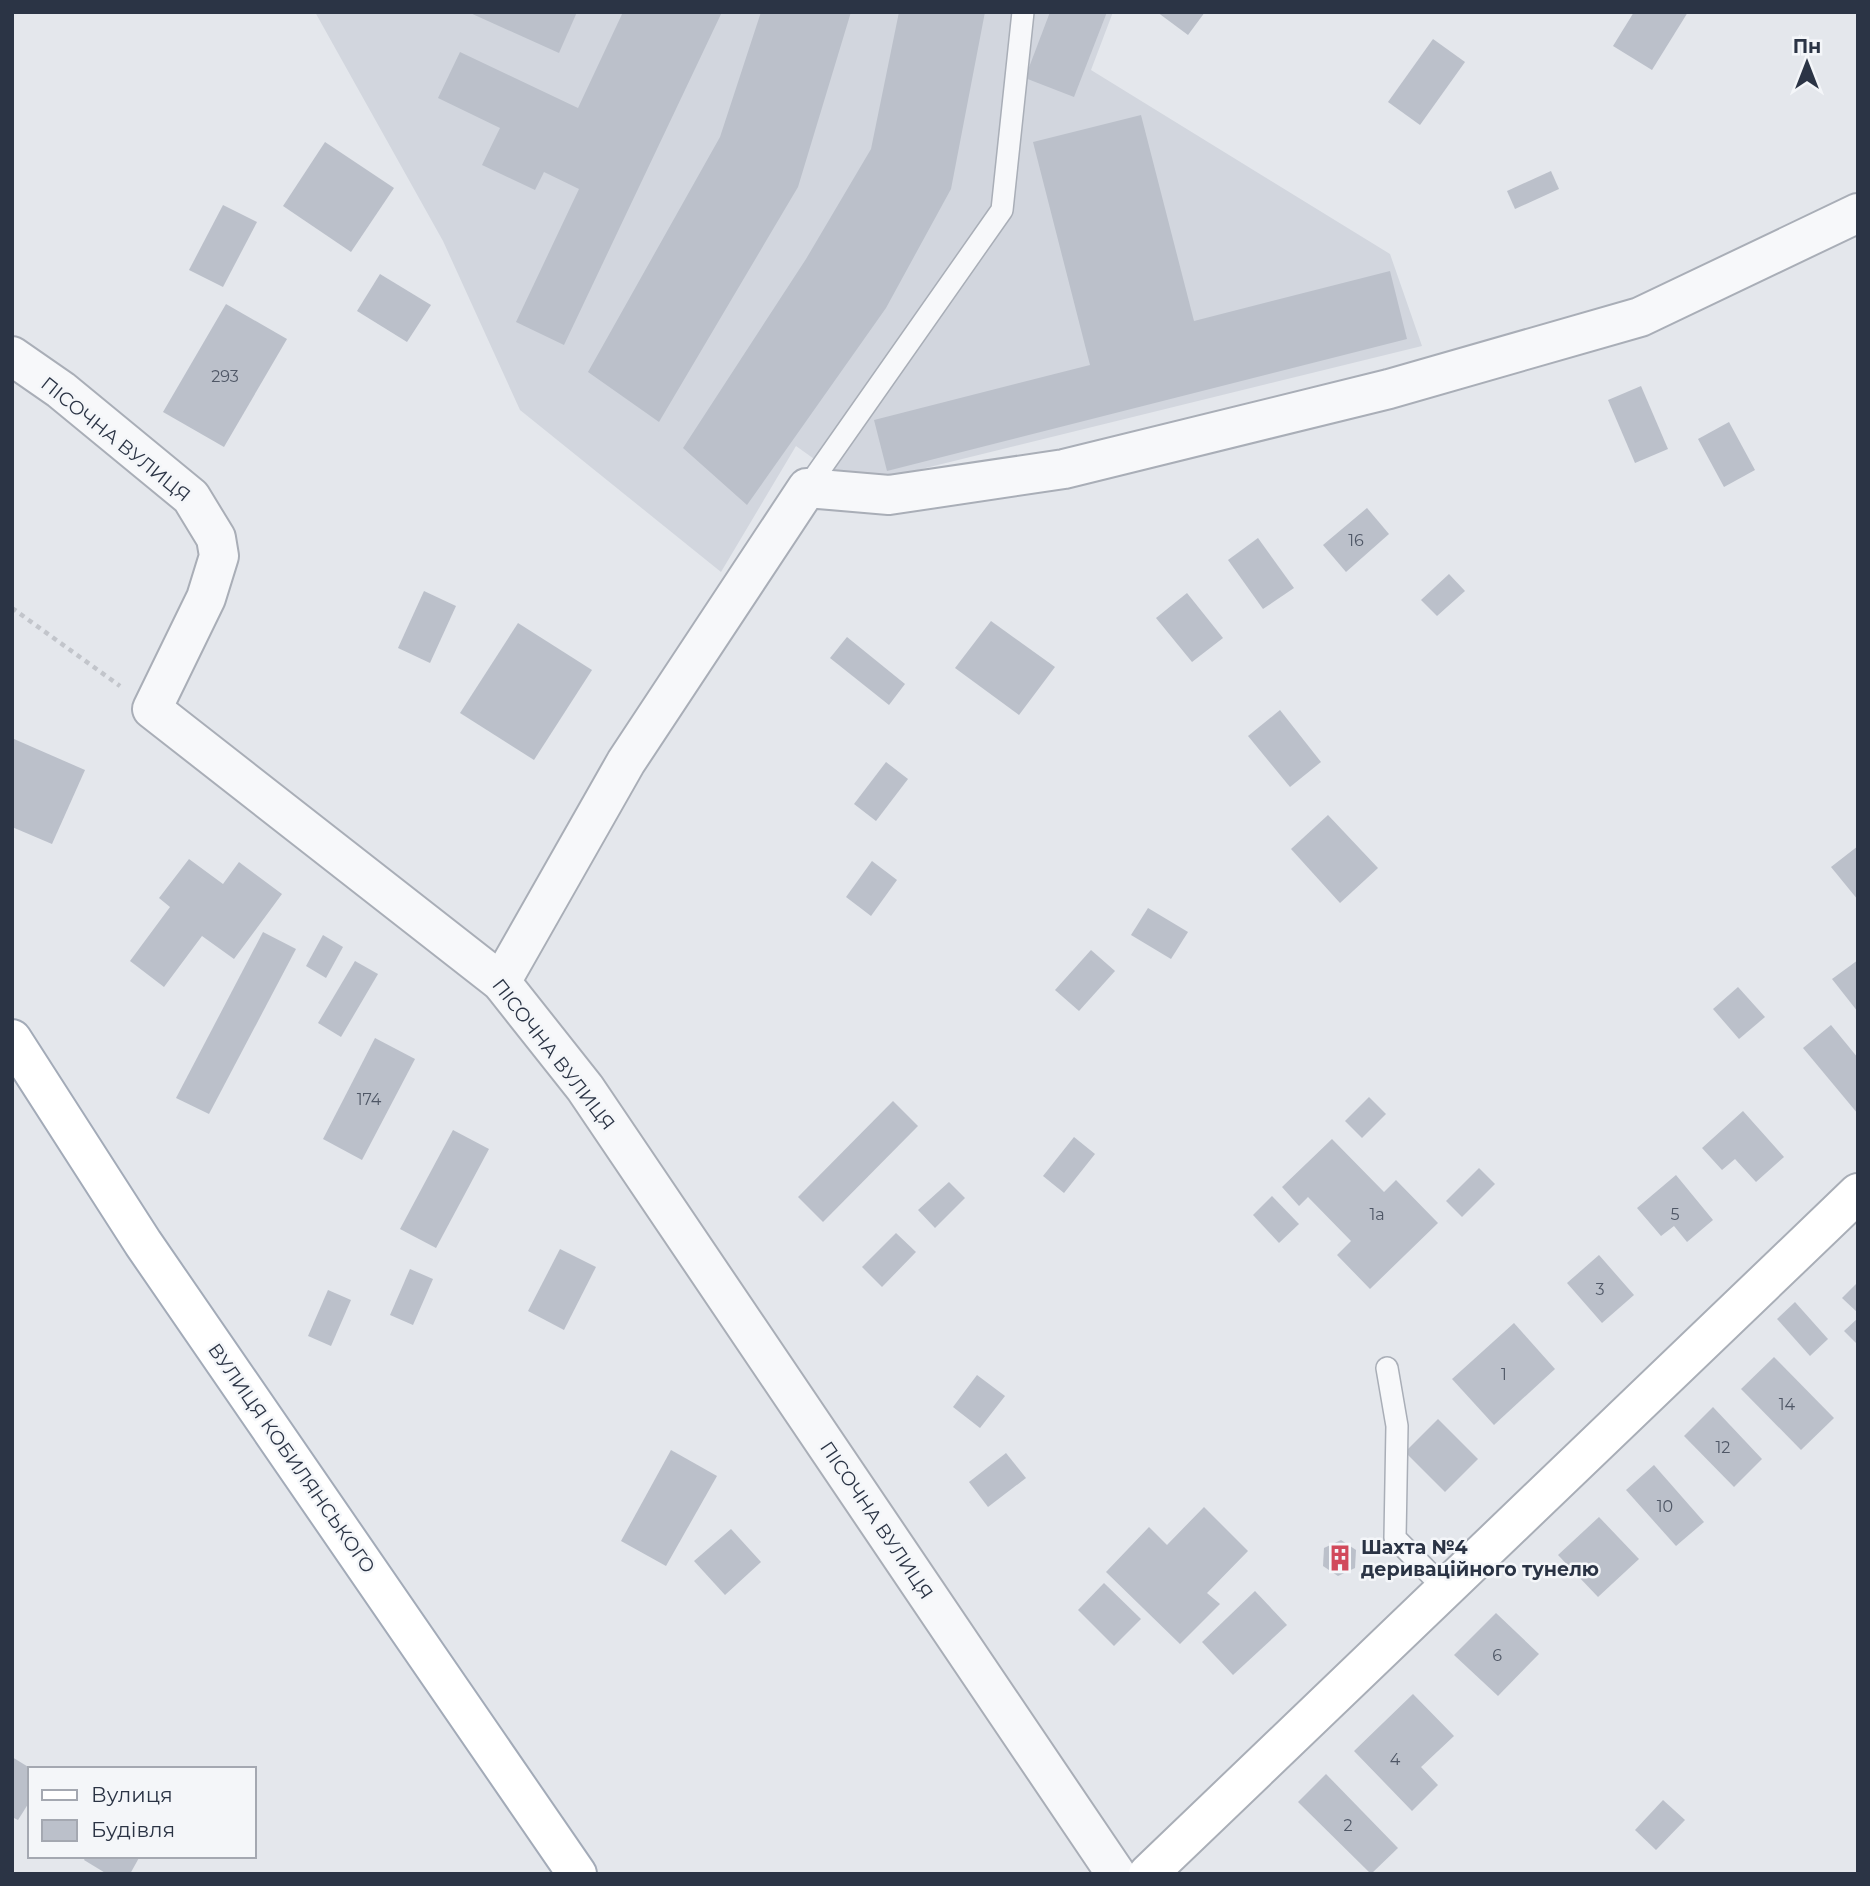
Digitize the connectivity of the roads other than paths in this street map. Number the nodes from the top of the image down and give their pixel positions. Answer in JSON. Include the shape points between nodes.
{"nodes":[{"id":1,"x":1023,"y":12,"type":"edge"},
{"id":2,"x":1858,"y":213,"type":"edge"},
{"id":3,"x":12,"y":356,"type":"edge"},
{"id":4,"x":807,"y":488,"type":"junction"},
{"id":5,"x":501,"y":982,"type":"junction"},
{"id":6,"x":12,"y":1039,"type":"edge"},
{"id":7,"x":1858,"y":1193,"type":"edge"},
{"id":8,"x":1387,"y":1368,"type":"dead end"},
{"id":9,"x":1445,"y":1589,"type":"junction"},
{"id":10,"x":577,"y":1874,"type":"edge"},
{"id":11,"x":1116,"y":1874,"type":"edge"},
{"id":12,"x":1148,"y":1874,"type":"edge"}],
"edges":[{"from":1,"to":4,"type":"lane","via":[[1002,210]]},
{"from":2,"to":4,"type":"street","via":[[1640,317],[1389,389],[1064,469],[890,495]]},
{"from":3,"to":5,"type":"street","name":"ПІСОЧНА ВУЛИЦЯ","via":[[61,390],[191,497],[216,538],[219,556],[206,598],[152,709]]},
{"from":4,"to":5,"type":"street","via":[[626,762]]},
{"from":5,"to":11,"type":"street","name":"ПІСОЧНА ВУЛИЦЯ","via":[[585,1088]]},
{"from":6,"to":10,"type":"main road","name":"ВУЛИЦЯ КОБИЛЯНСЬКОГО","via":[[143,1243]]},
{"from":7,"to":9,"type":"main road"},
{"from":8,"to":9,"type":"lane","via":[[1397,1426],[1395,1538]]},
{"from":9,"to":12,"type":"main road"}]}
